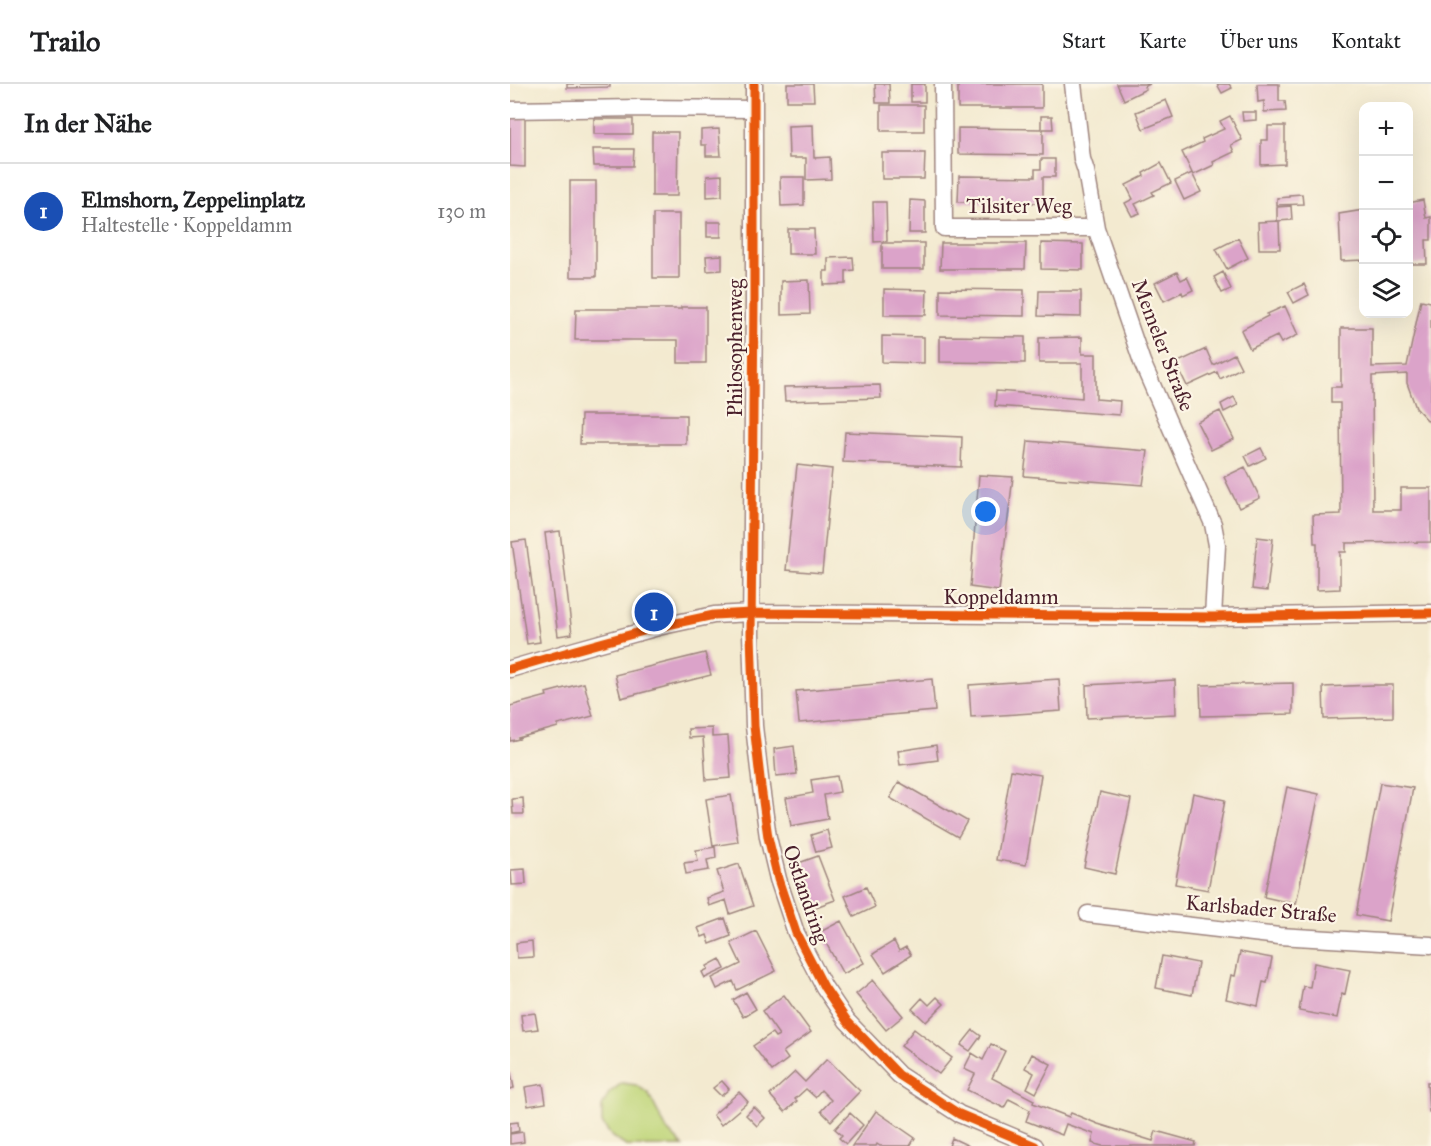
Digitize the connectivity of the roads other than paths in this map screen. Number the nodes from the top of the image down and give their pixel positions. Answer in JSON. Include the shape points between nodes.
{"nodes":[{"id":1,"x":754,"y":84,"type":"edge"},
{"id":2,"x":943,"y":84,"type":"edge"},
{"id":3,"x":1073,"y":84,"type":"edge"},
{"id":4,"x":754,"y":109,"type":"junction"},
{"id":5,"x":510,"y":110,"type":"edge"},
{"id":6,"x":1095,"y":228,"type":"junction"},
{"id":7,"x":751,"y":613,"type":"junction"},
{"id":8,"x":1431,"y":614,"type":"edge"},
{"id":9,"x":1213,"y":617,"type":"junction"},
{"id":10,"x":510,"y":669,"type":"edge"},
{"id":11,"x":1088,"y":914,"type":"dead end"},
{"id":12,"x":1431,"y":945,"type":"edge"},
{"id":13,"x":1035,"y":1146,"type":"edge"}],
"edges":[{"from":1,"to":4,"type":"street","name":"Philosophenweg"},
{"from":2,"to":6,"type":"street","name":"Tilsiter Weg","via":[[944,228]]},
{"from":3,"to":6,"type":"street","name":"Memeler Straße"},
{"from":4,"to":5,"type":"street"},
{"from":4,"to":7,"type":"street","name":"Philosophenweg"},
{"from":6,"to":9,"type":"street","name":"Memeler Straße","via":[[1142,362],[1213,524]]},
{"from":7,"to":9,"type":"street","name":"Koppeldamm"},
{"from":7,"to":10,"type":"street","name":"Koppeldamm","via":[[714,615],[658,627]]},
{"from":7,"to":13,"type":"street","name":"Ostlandring","via":[[754,726],[768,837],[796,933],[824,987],[847,1021],[899,1076],[958,1114]]},
{"from":8,"to":9,"type":"street","name":"Koppeldamm"},
{"from":11,"to":12,"type":"street","name":"Karlsbader Straße","via":[[1279,936]]}]}
